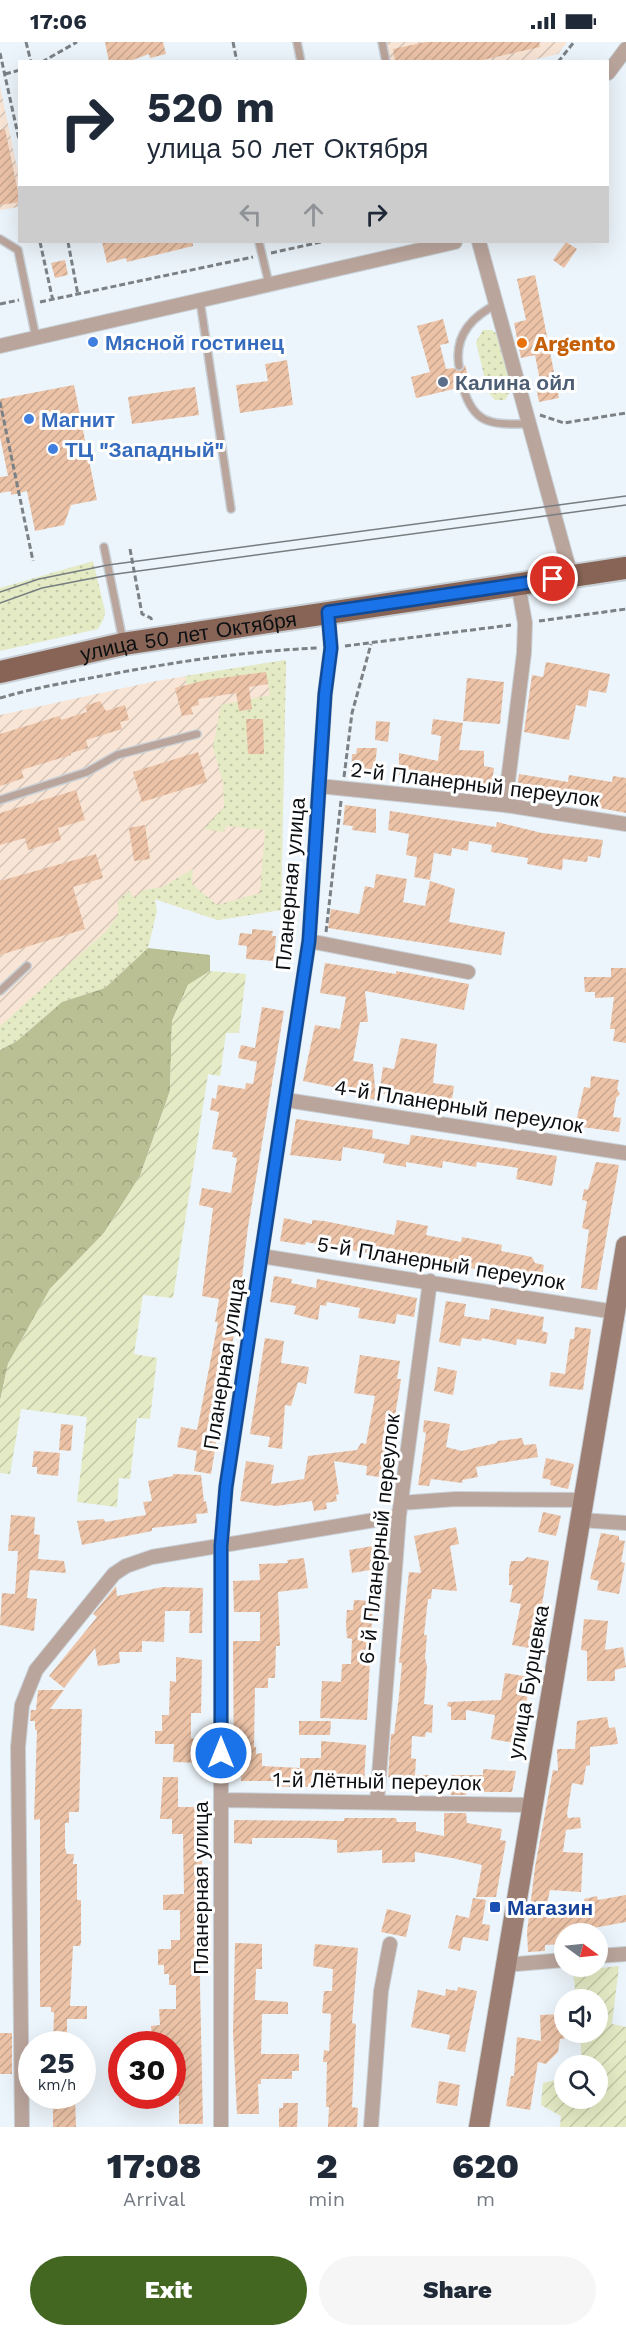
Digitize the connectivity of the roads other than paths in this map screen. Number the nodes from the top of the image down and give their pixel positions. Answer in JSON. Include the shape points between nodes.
{"nodes":[{"id":1,"x":297,"y":42,"type":"edge"},
{"id":2,"x":382,"y":42,"type":"edge"},
{"id":3,"x":626,"y":49,"type":"edge"},
{"id":4,"x":301,"y":60,"type":"edge"},
{"id":5,"x":386,"y":60,"type":"edge"},
{"id":6,"x":609,"y":72,"type":"edge"},
{"id":7,"x":0,"y":239,"type":"edge"},
{"id":8,"x":259,"y":243,"type":"edge"},
{"id":9,"x":451,"y":243,"type":"edge"},
{"id":10,"x":479,"y":243,"type":"edge"},
{"id":11,"x":269,"y":284,"type":"junction"},
{"id":12,"x":200,"y":300,"type":"junction"},
{"id":13,"x":497,"y":304,"type":"junction"},
{"id":14,"x":36,"y":338,"type":"junction"},
{"id":15,"x":0,"y":346,"type":"edge"},
{"id":16,"x":459,"y":366,"type":"dead end"},
{"id":17,"x":463,"y":387,"type":"dead end"},
{"id":18,"x":530,"y":424,"type":"junction"},
{"id":19,"x":231,"y":509,"type":"dead end"},
{"id":20,"x":104,"y":547,"type":"dead end"},
{"id":21,"x":626,"y":568,"type":"edge"},
{"id":22,"x":571,"y":576,"type":"junction"},
{"id":23,"x":518,"y":584,"type":"junction"},
{"id":24,"x":328,"y":612,"type":"junction"},
{"id":25,"x":123,"y":644,"type":"junction"},
{"id":26,"x":0,"y":672,"type":"edge"},
{"id":27,"x":197,"y":734,"type":"dead end"},
{"id":28,"x":319,"y":786,"type":"junction"},
{"id":29,"x":0,"y":800,"type":"edge"},
{"id":30,"x":505,"y":805,"type":"junction"},
{"id":31,"x":626,"y":824,"type":"edge"},
{"id":32,"x":309,"y":941,"type":"junction"},
{"id":33,"x":27,"y":966,"type":"dead end"},
{"id":34,"x":468,"y":972,"type":"dead end"},
{"id":35,"x":0,"y":991,"type":"edge"},
{"id":36,"x":286,"y":1100,"type":"junction"},
{"id":37,"x":626,"y":1153,"type":"edge"},
{"id":38,"x":626,"y":1246,"type":"edge"},
{"id":39,"x":261,"y":1256,"type":"junction"},
{"id":40,"x":430,"y":1281,"type":"junction"},
{"id":41,"x":615,"y":1312,"type":"junction"},
{"id":42,"x":584,"y":1500,"type":"junction"},
{"id":43,"x":400,"y":1510,"type":"junction"},
{"id":44,"x":580,"y":1520,"type":"junction"},
{"id":45,"x":626,"y":1523,"type":"edge"},
{"id":46,"x":221,"y":1546,"type":"junction"},
{"id":47,"x":221,"y":1800,"type":"junction"},
{"id":48,"x":377,"y":1802,"type":"junction"},
{"id":49,"x":531,"y":1805,"type":"junction"},
{"id":50,"x":390,"y":1944,"type":"dead end"},
{"id":51,"x":626,"y":1954,"type":"edge"},
{"id":52,"x":608,"y":1955,"type":"edge"},
{"id":53,"x":554,"y":1961,"type":"edge"},
{"id":54,"x":506,"y":1965,"type":"junction"},
{"id":55,"x":22,"y":2127,"type":"edge"},
{"id":56,"x":221,"y":2127,"type":"edge"},
{"id":57,"x":371,"y":2127,"type":"edge"},
{"id":58,"x":479,"y":2127,"type":"edge"}],
"edges":[{"from":1,"to":4,"type":"lane"},
{"from":2,"to":5,"type":"lane"},
{"from":3,"to":6,"type":"street"},
{"from":7,"to":14,"type":"lane","via":[[18,250]]},
{"from":8,"to":11,"type":"lane"},
{"from":9,"to":11,"type":"street"},
{"from":10,"to":13,"type":"street"},
{"from":11,"to":12,"type":"street"},
{"from":12,"to":14,"type":"street"},
{"from":12,"to":19,"type":"lane"},
{"from":13,"to":16,"type":"lane","via":[[479,312],[459,339]]},
{"from":13,"to":18,"type":"street"},
{"from":14,"to":15,"type":"street"},
{"from":17,"to":18,"type":"lane","via":[[471,409],[487,421]]},
{"from":18,"to":22,"type":"street"},
{"from":20,"to":25,"type":"lane"},
{"from":21,"to":22,"type":"main road","name":"улица 50 лет Октября"},
{"from":22,"to":23,"type":"main road","name":"улица 50 лет Октября"},
{"from":23,"to":24,"type":"main road","name":"улица 50 лет Октября"},
{"from":23,"to":30,"type":"street","via":[[525,623],[520,699]]},
{"from":24,"to":25,"type":"main road","name":"улица 50 лет Октября"},
{"from":24,"to":28,"type":"street","name":"Планерная улица","via":[[331,648]]},
{"from":25,"to":26,"type":"main road","name":"улица 50 лет Октября"},
{"from":27,"to":29,"type":"lane","via":[[117,755],[87,772]]},
{"from":28,"to":30,"type":"street","name":"2-й Планерный переулок"},
{"from":28,"to":32,"type":"street","name":"Планерная улица"},
{"from":30,"to":31,"type":"street","name":"2-й Планерный переулок"},
{"from":32,"to":34,"type":"street"},
{"from":32,"to":36,"type":"street","name":"Планерная улица"},
{"from":33,"to":35,"type":"lane"},
{"from":36,"to":37,"type":"street","name":"4-й Планерный переулок"},
{"from":36,"to":39,"type":"street","name":"Планерная улица"},
{"from":38,"to":41,"type":"street","name":"улица Бурцевка"},
{"from":39,"to":40,"type":"street","name":"5-й Планерный переулок"},
{"from":39,"to":46,"type":"street","name":"Планерная улица","via":[[226,1487]]},
{"from":40,"to":41,"type":"street","name":"5-й Планерный переулок"},
{"from":40,"to":43,"type":"street","name":"6-й Планерный переулок"},
{"from":41,"to":42,"type":"street","name":"улица Бурцевка"},
{"from":42,"to":43,"type":"street","via":[[456,1499]]},
{"from":42,"to":44,"type":"street","name":"улица Бурцевка"},
{"from":43,"to":46,"type":"street"},
{"from":43,"to":48,"type":"street","name":"6-й Планерный переулок"},
{"from":44,"to":45,"type":"street"},
{"from":44,"to":49,"type":"street","name":"улица Бурцевка"},
{"from":46,"to":47,"type":"street","name":"Планерная улица"},
{"from":46,"to":55,"type":"street","via":[[152,1557],[114,1574],[28,1684],[18,1747]]},
{"from":47,"to":48,"type":"street","name":"1-й Лётный переулок"},
{"from":47,"to":56,"type":"street","name":"Планерная улица"},
{"from":48,"to":49,"type":"street","name":"1-й Лётный переулок"},
{"from":49,"to":54,"type":"street","name":"улица Бурцевка"},
{"from":50,"to":57,"type":"street","via":[[381,1991]]},
{"from":51,"to":52,"type":"street"},
{"from":53,"to":54,"type":"street"},
{"from":54,"to":58,"type":"street","name":"улица Бурцевка"}]}
